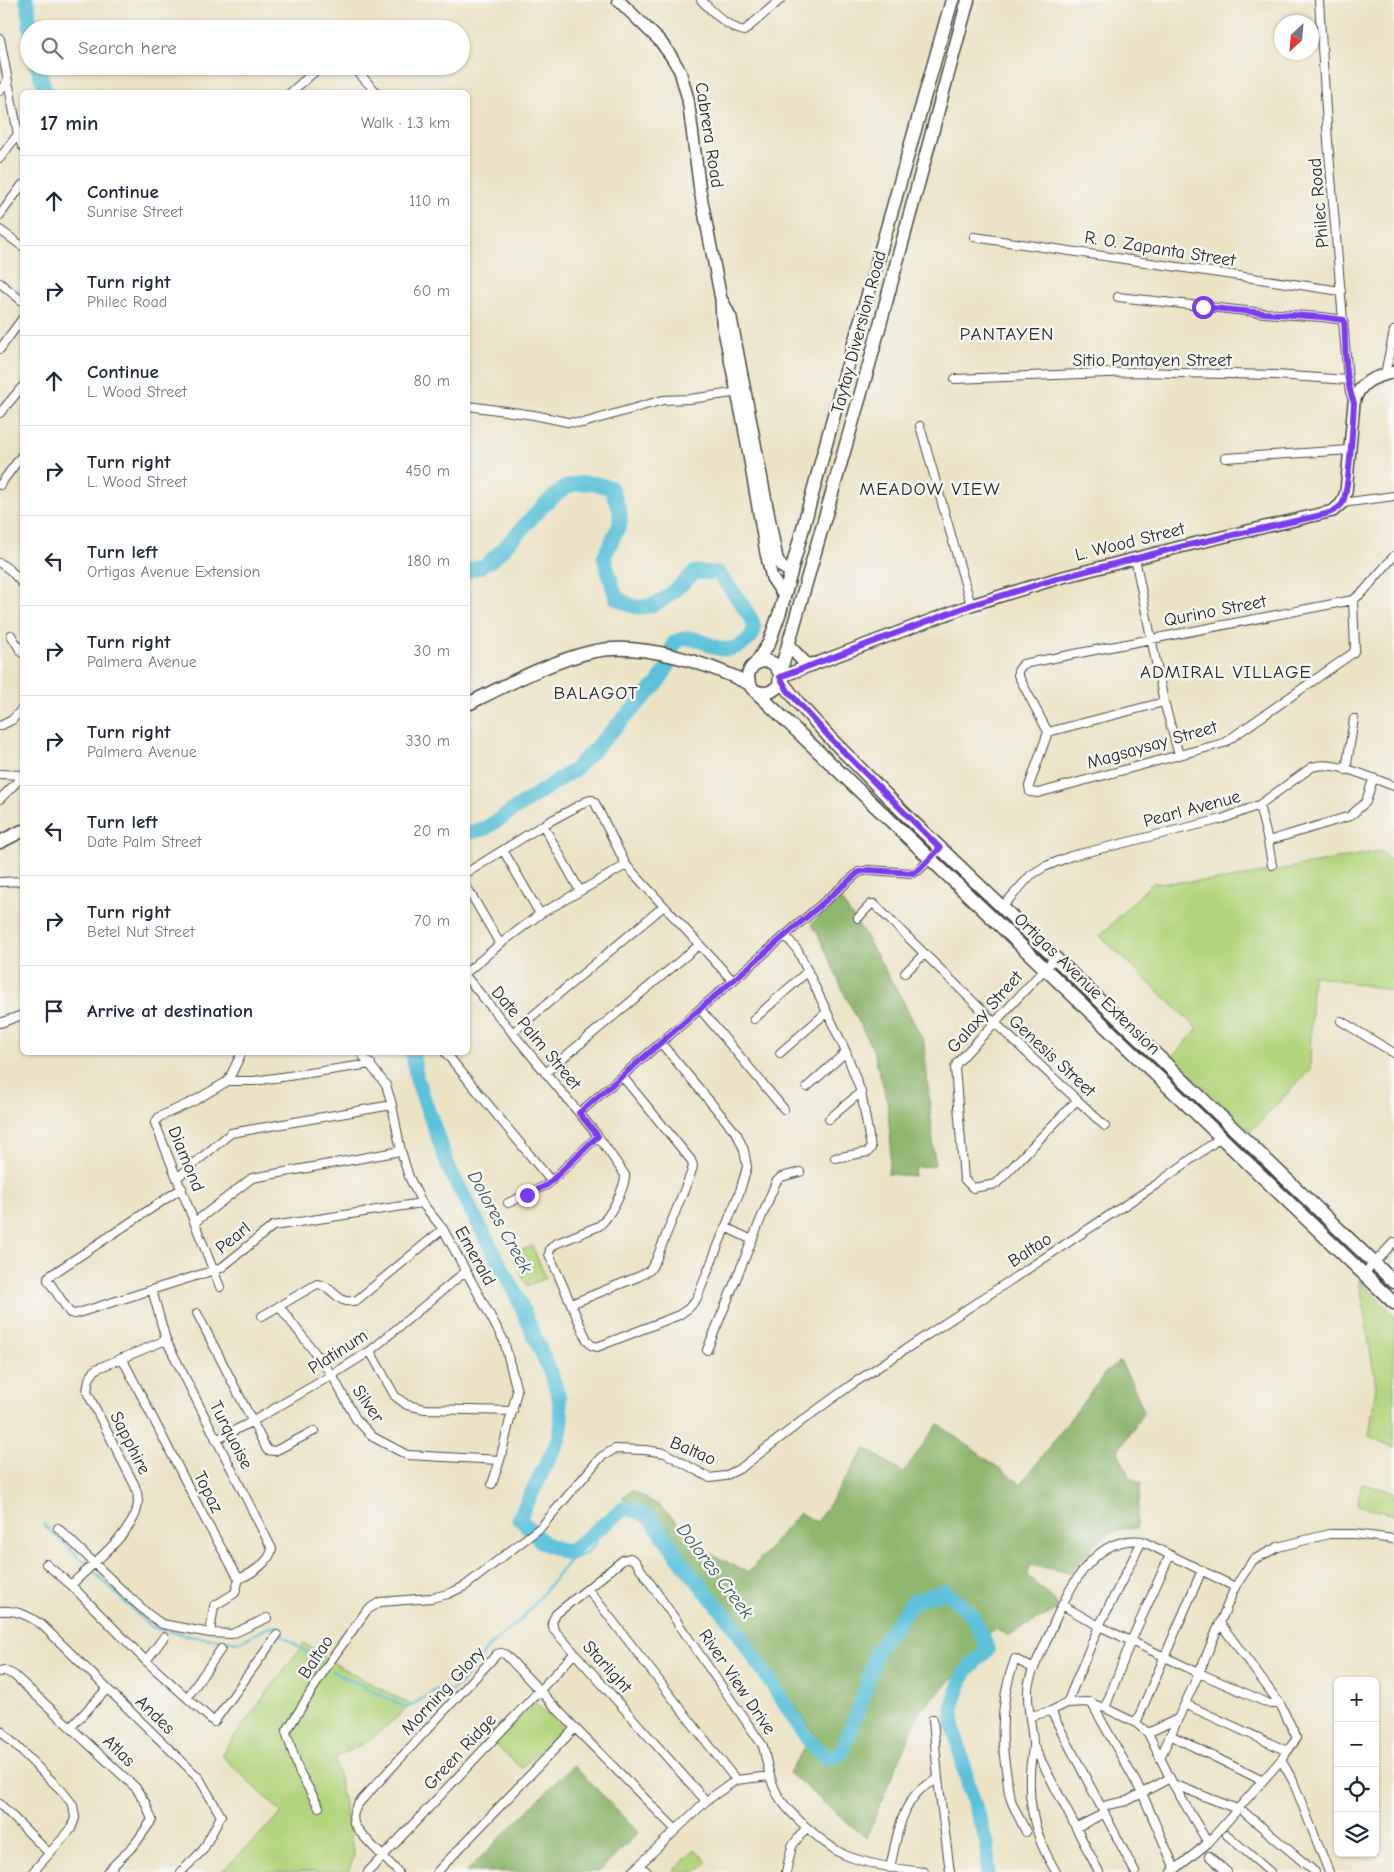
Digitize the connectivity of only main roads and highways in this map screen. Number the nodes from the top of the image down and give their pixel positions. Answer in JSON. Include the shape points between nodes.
{"nodes":[{"id":1,"x":618,"y":0,"type":"edge"},
{"id":2,"x":952,"y":0,"type":"edge"},
{"id":3,"x":968,"y":0,"type":"edge"},
{"id":4,"x":925,"y":97,"type":"junction"},
{"id":5,"x":942,"y":101,"type":"junction"},
{"id":6,"x":882,"y":246,"type":"junction"},
{"id":7,"x":899,"y":251,"type":"junction"},
{"id":8,"x":1390,"y":373,"type":"edge"},
{"id":9,"x":741,"y":391,"type":"junction"},
{"id":10,"x":790,"y":573,"type":"junction"},
{"id":11,"x":784,"y":596,"type":"junction"},
{"id":12,"x":769,"y":643,"type":"junction"},
{"id":13,"x":788,"y":646,"type":"junction"},
{"id":14,"x":754,"y":664,"type":"junction"},
{"id":15,"x":814,"y":664,"type":"junction"},
{"id":16,"x":721,"y":671,"type":"junction"},
{"id":17,"x":780,"y":676,"type":"junction"},
{"id":18,"x":752,"y":688,"type":"junction"},
{"id":19,"x":470,"y":703,"type":"edge"},
{"id":20,"x":20,"y":831,"type":"edge"},
{"id":21,"x":0,"y":842,"type":"edge"},
{"id":22,"x":1230,"y":1126,"type":"junction"},
{"id":23,"x":1220,"y":1136,"type":"junction"},
{"id":24,"x":1394,"y":1282,"type":"edge"},
{"id":25,"x":1394,"y":1303,"type":"edge"}],
"edges":[{"from":1,"to":9,"type":"main road","name":"Cabrera Road","via":[[660,41],[680,71],[688,99],[722,321]]},
{"from":2,"to":4,"type":"main road","name":"Taytay Diversion Road"},
{"from":3,"to":5,"type":"main road","name":"Taytay Diversion Road"},
{"from":4,"to":5,"type":"main road"},
{"from":4,"to":6,"type":"main road","name":"Taytay Diversion Road"},
{"from":5,"to":7,"type":"main road","name":"Taytay Diversion Road"},
{"from":6,"to":7,"type":"main road"},
{"from":6,"to":10,"type":"main road","name":"Taytay Diversion Road"},
{"from":7,"to":13,"type":"main road","name":"Taytay Diversion Road"},
{"from":8,"to":15,"type":"main road","name":"L. Wood Street","via":[[1363,384],[1358,392],[1354,403],[1347,486],[1342,504],[1333,511],[1059,578],[971,605]]},
{"from":9,"to":10,"type":"main road","name":"Cabrera Road","via":[[777,559]]},
{"from":9,"to":11,"type":"main road","name":"Cabrera Road","via":[[768,561],[772,578]]},
{"from":10,"to":11,"type":"main road","name":"Taytay Diversion Road"},
{"from":11,"to":12,"type":"main road","name":"Taytay Diversion Road"},
{"from":12,"to":13,"type":"main road","via":[[777,653]]},
{"from":12,"to":14,"type":"main road","name":"Taytay Diversion Road"},
{"from":13,"to":15,"type":"main road","via":[[805,664]]},
{"from":13,"to":17,"type":"main road","name":"Taytay Diversion Road"},
{"from":14,"to":16,"type":"main road"},
{"from":14,"to":17,"type":"main road","via":[[773,663]]},
{"from":14,"to":18,"type":"main road","via":[[748,675]]},
{"from":15,"to":17,"type":"main road","name":"L. Wood Street"},
{"from":16,"to":18,"type":"main road","name":"Ortigas Avenue Extension"},
{"from":16,"to":19,"type":"main road","name":"Ortigas Avenue Extension","via":[[638,650],[596,651],[505,685]]},
{"from":17,"to":18,"type":"main road","via":[[779,684],[771,692],[760,693]]},
{"from":17,"to":22,"type":"main road","name":"Ortigas Avenue Extension","via":[[800,705],[831,739]]},
{"from":18,"to":23,"type":"main road","name":"Ortigas Avenue Extension"},
{"from":20,"to":21,"type":"main road"},
{"from":22,"to":23,"type":"main road"},
{"from":22,"to":24,"type":"main road","name":"Ortigas Avenue Extension"},
{"from":23,"to":25,"type":"main road","name":"Ortigas Avenue Extension"}]}
